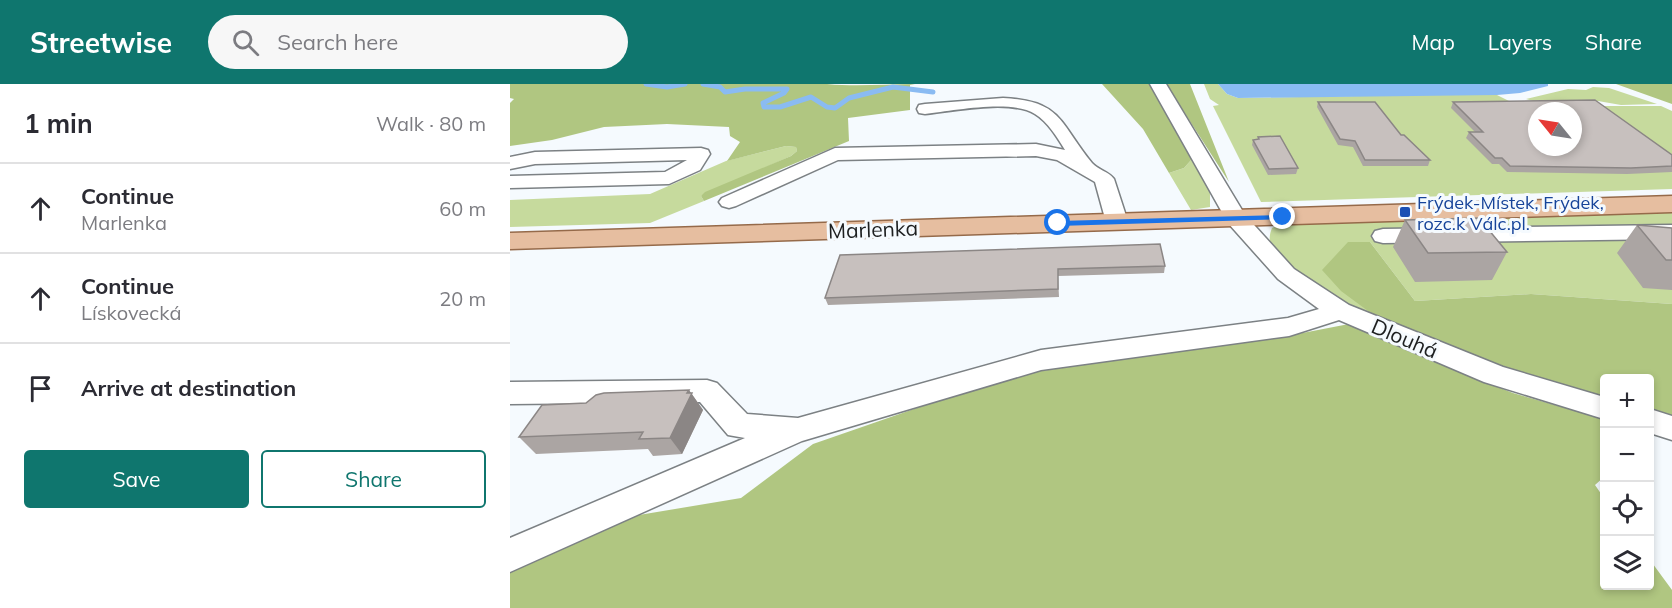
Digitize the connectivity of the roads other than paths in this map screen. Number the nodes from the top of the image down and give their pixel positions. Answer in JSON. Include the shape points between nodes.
{"nodes":[{"id":1,"x":1158,"y":84,"type":"edge"},
{"id":2,"x":925,"y":109,"type":"dead end"},
{"id":3,"x":510,"y":163,"type":"edge"},
{"id":4,"x":1086,"y":168,"type":"junction"},
{"id":5,"x":510,"y":182,"type":"edge"},
{"id":6,"x":729,"y":202,"type":"dead end"},
{"id":7,"x":1672,"y":204,"type":"edge"},
{"id":8,"x":1236,"y":218,"type":"junction"},
{"id":9,"x":1116,"y":222,"type":"junction"},
{"id":10,"x":1672,"y":232,"type":"edge"},
{"id":11,"x":1383,"y":236,"type":"dead end"},
{"id":12,"x":510,"y":241,"type":"edge"},
{"id":13,"x":1340,"y":311,"type":"junction"},
{"id":14,"x":510,"y":393,"type":"edge"},
{"id":15,"x":1600,"y":407,"type":"edge"},
{"id":16,"x":1654,"y":422,"type":"edge"},
{"id":17,"x":1672,"y":428,"type":"edge"},
{"id":18,"x":798,"y":430,"type":"junction"},
{"id":19,"x":510,"y":555,"type":"edge"}],
"edges":[{"from":1,"to":8,"type":"street","name":"Dlouhá"},
{"from":2,"to":4,"type":"street","via":[[1016,103],[1040,110],[1061,130]]},
{"from":3,"to":5,"type":"street","via":[[535,158],[701,154],[693,166],[669,178]]},
{"from":4,"to":6,"type":"street","via":[[1063,155],[1036,150],[835,154]]},
{"from":4,"to":9,"type":"street","via":[[1104,179]]},
{"from":7,"to":8,"type":"main road","name":"Marlenka"},
{"from":8,"to":9,"type":"main road","name":"Marlenka"},
{"from":8,"to":13,"type":"street","name":"Dlouhá","via":[[1286,274]]},
{"from":9,"to":12,"type":"main road","name":"Marlenka"},
{"from":10,"to":11,"type":"street"},
{"from":13,"to":15,"type":"street","name":"Dlouhá","via":[[1494,375]]},
{"from":13,"to":18,"type":"street","via":[[1289,327],[1041,360]]},
{"from":14,"to":18,"type":"street","via":[[707,391],[739,426]]},
{"from":16,"to":17,"type":"street"},
{"from":18,"to":19,"type":"street"}]}
